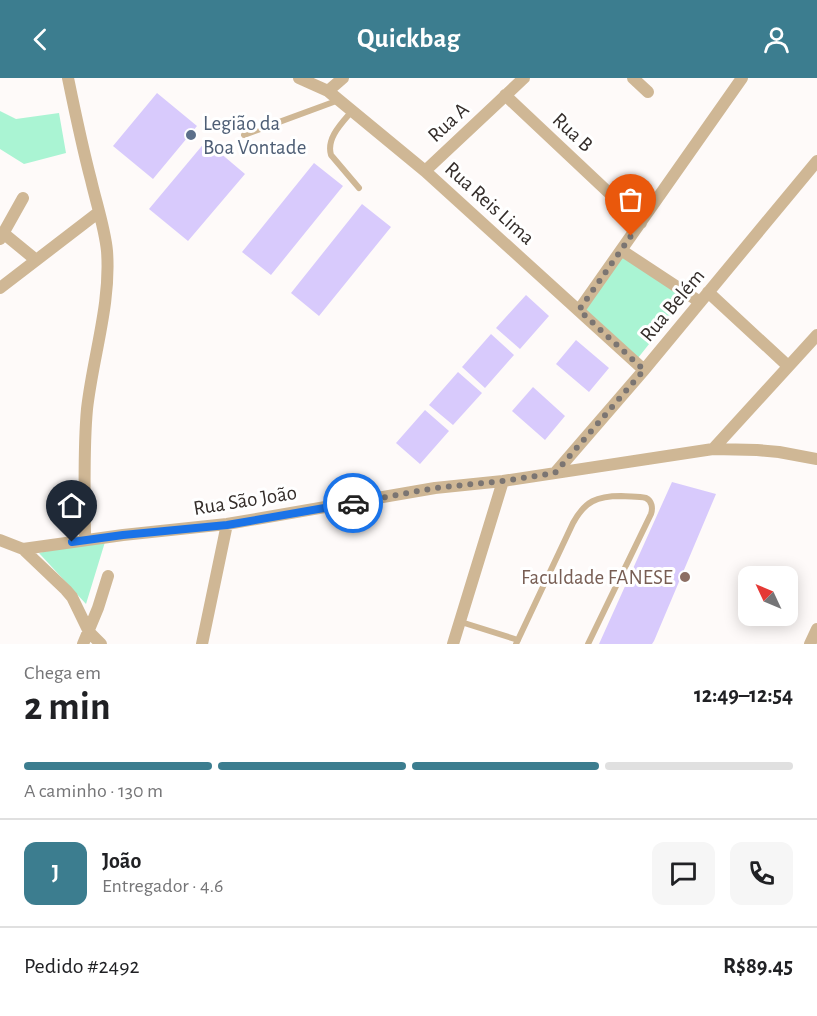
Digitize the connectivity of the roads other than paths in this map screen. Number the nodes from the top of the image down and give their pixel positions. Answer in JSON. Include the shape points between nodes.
{"nodes":[{"id":1,"x":68,"y":78,"type":"edge"},
{"id":2,"x":299,"y":78,"type":"edge"},
{"id":3,"x":343,"y":78,"type":"edge"},
{"id":4,"x":524,"y":78,"type":"edge"},
{"id":5,"x":633,"y":78,"type":"edge"},
{"id":6,"x":742,"y":78,"type":"edge"},
{"id":7,"x":328,"y":91,"type":"junction"},
{"id":8,"x":648,"y":92,"type":"dead end"},
{"id":9,"x":505,"y":95,"type":"junction"},
{"id":10,"x":339,"y":100,"type":"junction"},
{"id":11,"x":352,"y":111,"type":"junction"},
{"id":12,"x":244,"y":135,"type":"dead end"},
{"id":13,"x":817,"y":161,"type":"edge"},
{"id":14,"x":425,"y":171,"type":"junction"},
{"id":15,"x":806,"y":175,"type":"junction"},
{"id":16,"x":817,"y":182,"type":"edge"},
{"id":17,"x":359,"y":188,"type":"dead end"},
{"id":18,"x":23,"y":198,"type":"dead end"},
{"id":19,"x":99,"y":212,"type":"junction"},
{"id":20,"x":641,"y":223,"type":"junction"},
{"id":21,"x":2,"y":236,"type":"edge"},
{"id":22,"x":621,"y":250,"type":"junction"},
{"id":23,"x":36,"y":260,"type":"junction"},
{"id":24,"x":0,"y":288,"type":"edge"},
{"id":25,"x":704,"y":297,"type":"junction"},
{"id":26,"x":579,"y":310,"type":"junction"},
{"id":27,"x":817,"y":335,"type":"edge"},
{"id":28,"x":788,"y":366,"type":"junction"},
{"id":29,"x":644,"y":370,"type":"junction"},
{"id":30,"x":713,"y":449,"type":"junction"},
{"id":31,"x":817,"y":459,"type":"edge"},
{"id":32,"x":555,"y":473,"type":"junction"},
{"id":33,"x":503,"y":481,"type":"junction"},
{"id":34,"x":227,"y":525,"type":"junction"},
{"id":35,"x":0,"y":540,"type":"edge"},
{"id":36,"x":85,"y":540,"type":"junction"},
{"id":37,"x":23,"y":549,"type":"junction"},
{"id":38,"x":108,"y":576,"type":"dead end"},
{"id":39,"x":461,"y":622,"type":"junction"},
{"id":40,"x":817,"y":629,"type":"edge"},
{"id":41,"x":89,"y":632,"type":"junction"},
{"id":42,"x":517,"y":642,"type":"edge"},
{"id":43,"x":83,"y":644,"type":"edge"},
{"id":44,"x":101,"y":644,"type":"edge"},
{"id":45,"x":202,"y":644,"type":"edge"},
{"id":46,"x":453,"y":644,"type":"edge"},
{"id":47,"x":588,"y":644,"type":"edge"},
{"id":48,"x":810,"y":644,"type":"edge"}],
"edges":[{"from":1,"to":19,"type":"street"},
{"from":2,"to":7,"type":"street","name":"Rua Reis Lima"},
{"from":3,"to":7,"type":"street"},
{"from":4,"to":9,"type":"street","name":"Rua A"},
{"from":5,"to":8,"type":"street"},
{"from":6,"to":20,"type":"street"},
{"from":7,"to":10,"type":"street","name":"Rua Reis Lima"},
{"from":9,"to":14,"type":"street","name":"Rua A"},
{"from":9,"to":20,"type":"street","name":"Rua B"},
{"from":10,"to":11,"type":"street","name":"Rua Reis Lima"},
{"from":10,"to":12,"type":"lane"},
{"from":11,"to":14,"type":"street","name":"Rua Reis Lima"},
{"from":11,"to":17,"type":"lane","via":[[334,133],[330,152]]},
{"from":13,"to":15,"type":"street","name":"Rua Belém"},
{"from":14,"to":26,"type":"street","name":"Rua Reis Lima"},
{"from":15,"to":16,"type":"street"},
{"from":15,"to":25,"type":"street","name":"Rua Belém"},
{"from":18,"to":21,"type":"street"},
{"from":19,"to":23,"type":"street"},
{"from":19,"to":36,"type":"street","via":[[107,250],[107,282],[87,407]]},
{"from":20,"to":22,"type":"street"},
{"from":21,"to":23,"type":"street"},
{"from":22,"to":25,"type":"street"},
{"from":22,"to":26,"type":"street"},
{"from":23,"to":24,"type":"street"},
{"from":25,"to":28,"type":"street"},
{"from":25,"to":29,"type":"street","name":"Rua Belém"},
{"from":26,"to":29,"type":"street","name":"Rua Reis Lima"},
{"from":27,"to":28,"type":"street"},
{"from":28,"to":30,"type":"street"},
{"from":29,"to":32,"type":"street","name":"Rua Belém"},
{"from":30,"to":31,"type":"street","name":"Rua São João","via":[[779,452]]},
{"from":30,"to":32,"type":"street","name":"Rua São João"},
{"from":32,"to":33,"type":"street","name":"Rua São João"},
{"from":33,"to":34,"type":"street","name":"Rua São João","via":[[435,488]]},
{"from":33,"to":39,"type":"street"},
{"from":34,"to":36,"type":"street","name":"Rua São João"},
{"from":34,"to":45,"type":"street"},
{"from":35,"to":37,"type":"street","name":"Rua São João"},
{"from":36,"to":37,"type":"street","name":"Rua São João"},
{"from":37,"to":41,"type":"street","via":[[72,597]]},
{"from":38,"to":41,"type":"street"},
{"from":39,"to":42,"type":"lane"},
{"from":39,"to":46,"type":"street"},
{"from":40,"to":48,"type":"street"},
{"from":41,"to":43,"type":"street"},
{"from":41,"to":44,"type":"street"},
{"from":42,"to":47,"type":"lane","via":[[581,511],[607,496],[646,498],[651,514]]}]}
